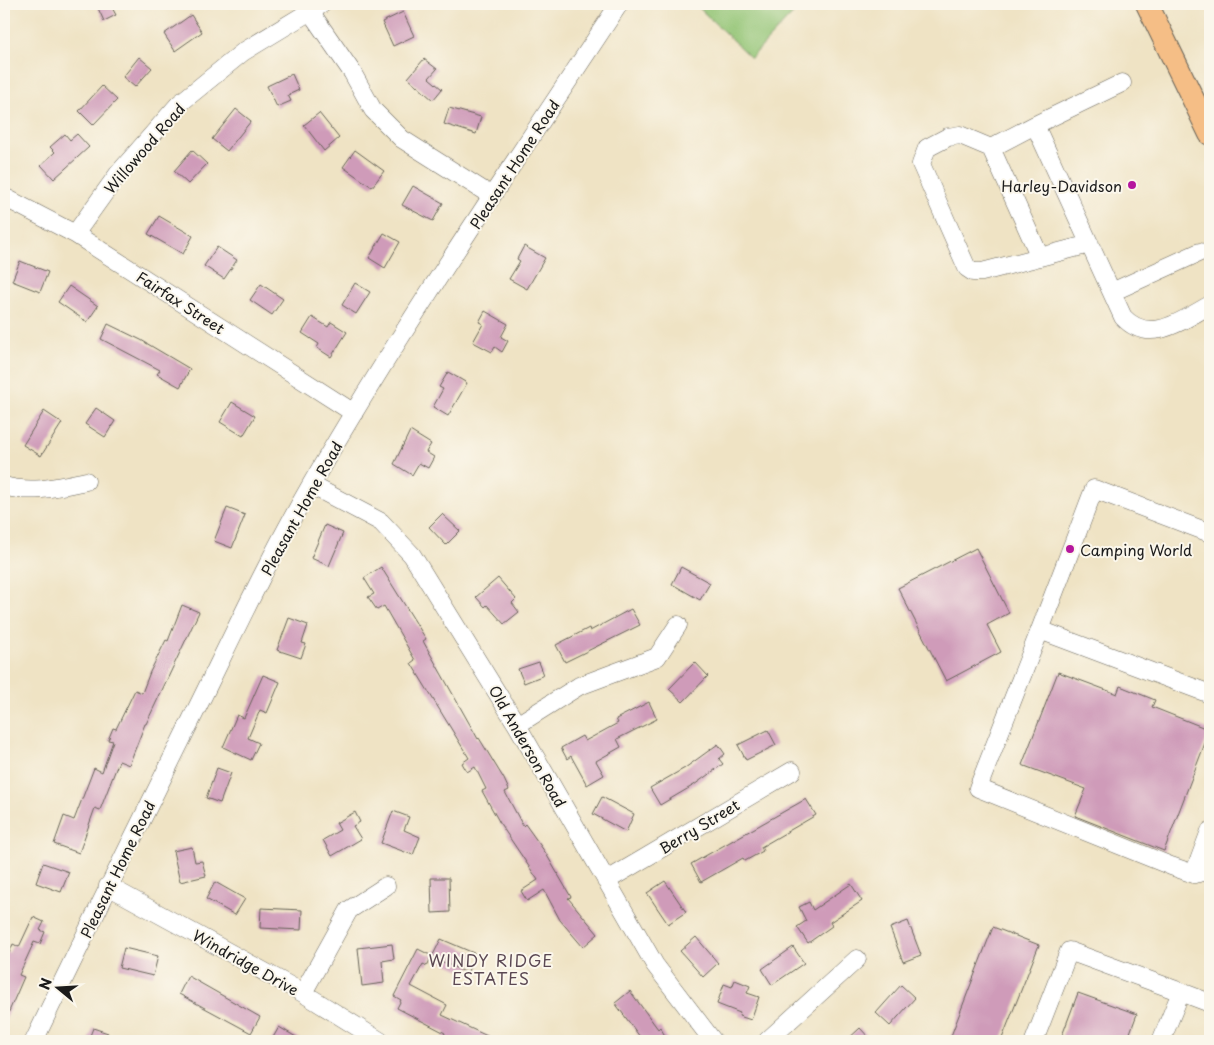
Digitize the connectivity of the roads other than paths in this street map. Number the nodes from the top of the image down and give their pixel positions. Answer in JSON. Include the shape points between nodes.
{"nodes":[{"id":1,"x":619,"y":4,"type":"edge"},
{"id":2,"x":1147,"y":4,"type":"edge"},
{"id":3,"x":312,"y":7,"type":"edge"},
{"id":4,"x":1122,"y":82,"type":"dead end"},
{"id":5,"x":1035,"y":125,"type":"junction"},
{"id":6,"x":1210,"y":134,"type":"edge"},
{"id":7,"x":991,"y":148,"type":"junction"},
{"id":8,"x":492,"y":196,"type":"junction"},
{"id":9,"x":4,"y":197,"type":"edge"},
{"id":10,"x":75,"y":234,"type":"junction"},
{"id":11,"x":1090,"y":244,"type":"junction"},
{"id":12,"x":1200,"y":252,"type":"dead end"},
{"id":13,"x":1040,"y":257,"type":"junction"},
{"id":14,"x":1112,"y":292,"type":"junction"},
{"id":15,"x":1210,"y":305,"type":"edge"},
{"id":16,"x":354,"y":413,"type":"junction"},
{"id":17,"x":86,"y":481,"type":"dead end"},
{"id":18,"x":311,"y":485,"type":"junction"},
{"id":19,"x":4,"y":486,"type":"edge"},
{"id":20,"x":1210,"y":533,"type":"edge"},
{"id":21,"x":678,"y":625,"type":"dead end"},
{"id":22,"x":1040,"y":630,"type":"junction"},
{"id":23,"x":1210,"y":694,"type":"edge"},
{"id":24,"x":517,"y":725,"type":"junction"},
{"id":25,"x":792,"y":771,"type":"dead end"},
{"id":26,"x":1210,"y":831,"type":"edge"},
{"id":27,"x":1202,"y":872,"type":"edge"},
{"id":28,"x":606,"y":881,"type":"junction"},
{"id":29,"x":108,"y":886,"type":"junction"},
{"id":30,"x":386,"y":886,"type":"dead end"},
{"id":31,"x":857,"y":959,"type":"dead end"},
{"id":32,"x":1181,"y":992,"type":"junction"},
{"id":33,"x":303,"y":993,"type":"junction"},
{"id":34,"x":1210,"y":1003,"type":"edge"},
{"id":35,"x":34,"y":1041,"type":"edge"},
{"id":36,"x":380,"y":1041,"type":"edge"},
{"id":37,"x":713,"y":1041,"type":"edge"},
{"id":38,"x":767,"y":1041,"type":"edge"},
{"id":39,"x":1034,"y":1041,"type":"edge"},
{"id":40,"x":1161,"y":1041,"type":"edge"}],
"edges":[{"from":1,"to":8,"type":"street","name":"Pleasant Home Road"},
{"from":2,"to":6,"type":"main road"},
{"from":3,"to":8,"type":"street","via":[[373,110],[402,139]]},
{"from":3,"to":10,"type":"street","name":"Willowood Road","via":[[243,52],[180,104],[118,174]]},
{"from":4,"to":5,"type":"street"},
{"from":5,"to":7,"type":"street"},
{"from":5,"to":11,"type":"street"},
{"from":7,"to":13,"type":"street"},
{"from":7,"to":13,"type":"street","via":[[960,135],[948,137],[927,148],[921,164],[967,268],[982,272]]},
{"from":8,"to":16,"type":"street","name":"Pleasant Home Road"},
{"from":9,"to":10,"type":"street","name":"Fairfax Street"},
{"from":10,"to":16,"type":"street","name":"Fairfax Street"},
{"from":11,"to":13,"type":"street"},
{"from":11,"to":14,"type":"street"},
{"from":12,"to":14,"type":"street"},
{"from":14,"to":15,"type":"street","via":[[1123,317],[1133,328],[1165,329]]},
{"from":16,"to":18,"type":"street","name":"Pleasant Home Road"},
{"from":17,"to":19,"type":"street","via":[[42,490]]},
{"from":18,"to":24,"type":"street","name":"Old Anderson Road","via":[[381,522],[398,537],[412,554]]},
{"from":18,"to":29,"type":"street","name":"Pleasant Home Road"},
{"from":20,"to":22,"type":"street","via":[[1094,489]]},
{"from":21,"to":24,"type":"street","via":[[657,657],[579,686]]},
{"from":22,"to":23,"type":"street"},
{"from":22,"to":27,"type":"street","via":[[978,788]]},
{"from":24,"to":28,"type":"street","name":"Old Anderson Road"},
{"from":25,"to":28,"type":"street","name":"Berry Street"},
{"from":26,"to":27,"type":"street"},
{"from":28,"to":37,"type":"street","name":"Old Anderson Road","via":[[655,965]]},
{"from":29,"to":33,"type":"street","name":"Windridge Drive"},
{"from":29,"to":35,"type":"street","name":"Pleasant Home Road"},
{"from":30,"to":33,"type":"street","via":[[349,910]]},
{"from":31,"to":38,"type":"street"},
{"from":32,"to":34,"type":"street"},
{"from":32,"to":39,"type":"street","via":[[1069,951]]},
{"from":32,"to":40,"type":"street"},
{"from":33,"to":36,"type":"street","name":"Windridge Drive"}]}
